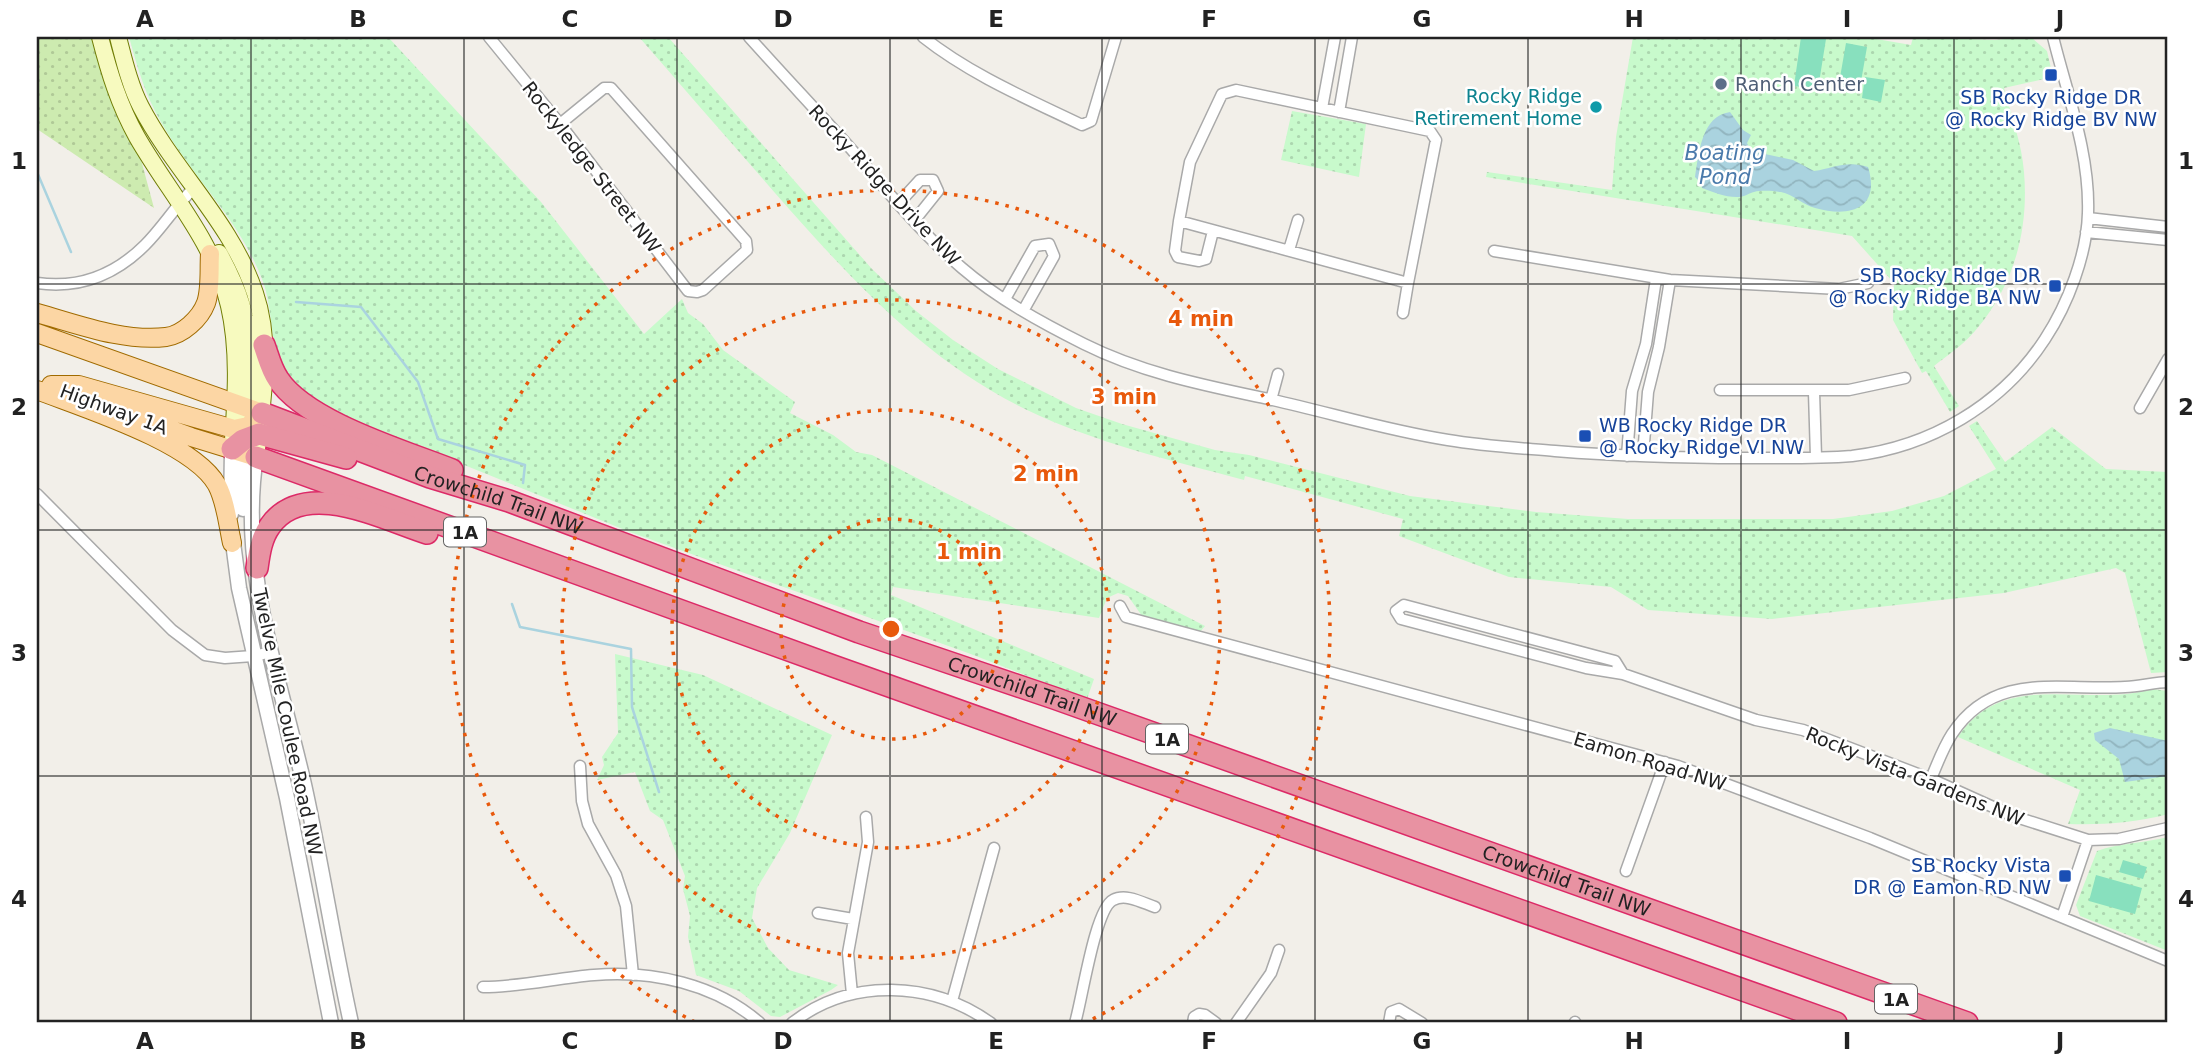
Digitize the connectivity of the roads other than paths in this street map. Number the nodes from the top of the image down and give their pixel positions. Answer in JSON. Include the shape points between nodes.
{"nodes":[{"id":1,"x":100,"y":37,"type":"edge"},
{"id":2,"x":118,"y":37,"type":"edge"},
{"id":3,"x":489,"y":37,"type":"edge"},
{"id":4,"x":749,"y":37,"type":"edge"},
{"id":5,"x":923,"y":37,"type":"edge"},
{"id":6,"x":1116,"y":37,"type":"edge"},
{"id":7,"x":1335,"y":37,"type":"edge"},
{"id":8,"x":1352,"y":37,"type":"edge"},
{"id":9,"x":2053,"y":37,"type":"edge"},
{"id":10,"x":1322,"y":108,"type":"junction"},
{"id":11,"x":1339,"y":112,"type":"junction"},
{"id":12,"x":560,"y":124,"type":"junction"},
{"id":13,"x":195,"y":187,"type":"junction"},
{"id":14,"x":180,"y":202,"type":"junction"},
{"id":15,"x":898,"y":204,"type":"junction"},
{"id":16,"x":2088,"y":218,"type":"junction"},
{"id":17,"x":1298,"y":220,"type":"dead end"},
{"id":18,"x":914,"y":221,"type":"junction"},
{"id":19,"x":1179,"y":221,"type":"junction"},
{"id":20,"x":193,"y":222,"type":"junction"},
{"id":21,"x":2142,"y":224,"type":"junction"},
{"id":22,"x":2168,"y":227,"type":"edge"},
{"id":23,"x":1213,"y":230,"type":"junction"},
{"id":24,"x":2086,"y":232,"type":"junction"},
{"id":25,"x":2140,"y":237,"type":"junction"},
{"id":26,"x":2168,"y":240,"type":"edge"},
{"id":27,"x":1289,"y":250,"type":"junction"},
{"id":28,"x":1494,"y":251,"type":"dead end"},
{"id":29,"x":210,"y":254,"type":"junction"},
{"id":30,"x":1663,"y":280,"type":"junction"},
{"id":31,"x":37,"y":283,"type":"edge"},
{"id":32,"x":1408,"y":283,"type":"junction"},
{"id":33,"x":1868,"y":283,"type":"dead end"},
{"id":34,"x":1005,"y":299,"type":"junction"},
{"id":35,"x":1023,"y":311,"type":"junction"},
{"id":36,"x":37,"y":313,"type":"edge"},
{"id":37,"x":1404,"y":313,"type":"dead end"},
{"id":38,"x":37,"y":333,"type":"edge"},
{"id":39,"x":1646,"y":344,"type":"junction"},
{"id":40,"x":264,"y":345,"type":"junction"},
{"id":41,"x":1660,"y":347,"type":"junction"},
{"id":42,"x":2168,"y":359,"type":"edge"},
{"id":43,"x":1278,"y":374,"type":"dead end"},
{"id":44,"x":1905,"y":378,"type":"dead end"},
{"id":45,"x":41,"y":386,"type":"edge"},
{"id":46,"x":1720,"y":390,"type":"dead end"},
{"id":47,"x":1632,"y":391,"type":"junction"},
{"id":48,"x":1814,"y":392,"type":"junction"},
{"id":49,"x":1648,"y":393,"type":"junction"},
{"id":50,"x":1270,"y":400,"type":"junction"},
{"id":51,"x":2140,"y":408,"type":"dead end"},
{"id":52,"x":246,"y":432,"type":"junction"},
{"id":53,"x":1627,"y":456,"type":"junction"},
{"id":54,"x":1643,"y":456,"type":"junction"},
{"id":55,"x":1816,"y":457,"type":"junction"},
{"id":56,"x":37,"y":494,"type":"edge"},
{"id":57,"x":509,"y":501,"type":"junction"},
{"id":58,"x":232,"y":543,"type":"junction"},
{"id":59,"x":257,"y":568,"type":"junction"},
{"id":60,"x":257,"y":593,"type":"junction"},
{"id":61,"x":1120,"y":606,"type":"dead end"},
{"id":62,"x":673,"y":608,"type":"junction"},
{"id":63,"x":272,"y":652,"type":"junction"},
{"id":64,"x":253,"y":656,"type":"junction"},
{"id":65,"x":1623,"y":674,"type":"junction"},
{"id":66,"x":2168,"y":682,"type":"edge"},
{"id":67,"x":1665,"y":762,"type":"junction"},
{"id":68,"x":580,"y":766,"type":"dead end"},
{"id":69,"x":1931,"y":779,"type":"junction"},
{"id":70,"x":866,"y":817,"type":"dead end"},
{"id":71,"x":2168,"y":828,"type":"edge"},
{"id":72,"x":2088,"y":840,"type":"junction"},
{"id":73,"x":994,"y":848,"type":"dead end"},
{"id":74,"x":1626,"y":870,"type":"dead end"},
{"id":75,"x":1155,"y":907,"type":"dead end"},
{"id":76,"x":818,"y":913,"type":"dead end"},
{"id":77,"x":2062,"y":917,"type":"junction"},
{"id":78,"x":853,"y":919,"type":"junction"},
{"id":79,"x":1279,"y":950,"type":"dead end"},
{"id":80,"x":2168,"y":961,"type":"edge"},
{"id":81,"x":633,"y":975,"type":"junction"},
{"id":82,"x":483,"y":987,"type":"dead end"},
{"id":83,"x":852,"y":994,"type":"junction"},
{"id":84,"x":952,"y":1001,"type":"junction"},
{"id":85,"x":331,"y":1023,"type":"edge"},
{"id":86,"x":351,"y":1023,"type":"edge"},
{"id":87,"x":760,"y":1023,"type":"edge"},
{"id":88,"x":792,"y":1023,"type":"edge"},
{"id":89,"x":991,"y":1023,"type":"edge"},
{"id":90,"x":1075,"y":1023,"type":"edge"},
{"id":91,"x":1193,"y":1023,"type":"edge"},
{"id":92,"x":1216,"y":1023,"type":"edge"},
{"id":93,"x":1236,"y":1023,"type":"edge"},
{"id":94,"x":1390,"y":1023,"type":"edge"},
{"id":95,"x":1422,"y":1023,"type":"edge"},
{"id":96,"x":1836,"y":1023,"type":"edge"},
{"id":97,"x":1967,"y":1023,"type":"edge"}],
"edges":[{"from":1,"to":14,"type":"main road","name":"Twelve Mile Coulee Road NW","via":[[120,105]]},
{"from":2,"to":13,"type":"main road","name":"Twelve Mile Coulee Road NW","via":[[140,105]]},
{"from":3,"to":12,"type":"street","name":"Rockyledge Street NW"},
{"from":4,"to":15,"type":"street","name":"Rocky Ridge Drive NW"},
{"from":5,"to":6,"type":"street","via":[[987,79],[1082,125],[1091,121]]},
{"from":7,"to":10,"type":"street"},
{"from":8,"to":11,"type":"street"},
{"from":9,"to":16,"type":"street","name":"Rocky Ridge Drive NW","via":[[2082,154]]},
{"from":10,"to":11,"type":"street"},
{"from":10,"to":19,"type":"street","via":[[1236,90],[1222,94],[1190,162]]},
{"from":11,"to":32,"type":"street","via":[[1430,131],[1436,140]]},
{"from":12,"to":12,"type":"street","name":"Rockyledge Street NW","via":[[604,88],[611,88],[746,241],[747,250],[703,290],[688,291]]},
{"from":13,"to":14,"type":"street"},
{"from":13,"to":40,"type":"main road","name":"Twelve Mile Coulee Road NW","via":[[243,263],[256,293]]},
{"from":14,"to":20,"type":"main road","name":"Twelve Mile Coulee Road NW"},
{"from":14,"to":31,"type":"street","via":[[146,244],[116,269],[87,282]]},
{"from":15,"to":18,"type":"street","name":"Rocky Ridge Drive NW"},
{"from":15,"to":18,"type":"street","via":[[920,180],[933,180],[938,191]]},
{"from":16,"to":21,"type":"street"},
{"from":16,"to":24,"type":"street","name":"Rocky Ridge Drive NW"},
{"from":17,"to":27,"type":"street"},
{"from":18,"to":34,"type":"street","name":"Rocky Ridge Drive NW","via":[[964,269]]},
{"from":19,"to":23,"type":"street"},
{"from":19,"to":23,"type":"street","via":[[1178,257],[1206,259]]},
{"from":20,"to":29,"type":"main road","name":"Twelve Mile Coulee Road NW"},
{"from":20,"to":52,"type":"main road","via":[[212,241],[244,310],[250,360]]},
{"from":21,"to":22,"type":"street"},
{"from":21,"to":25,"type":"street"},
{"from":23,"to":27,"type":"street"},
{"from":24,"to":25,"type":"street"},
{"from":24,"to":55,"type":"street","name":"Rocky Ridge Drive NW","via":[[2074,279],[2053,326],[2029,361],[1991,398],[1962,419],[1915,441],[1865,454]]},
{"from":25,"to":26,"type":"street"},
{"from":27,"to":32,"type":"street"},
{"from":28,"to":30,"type":"street"},
{"from":29,"to":36,"type":"main road","via":[[206,301],[194,321],[168,337],[132,336]]},
{"from":29,"to":52,"type":"main road","name":"Twelve Mile Coulee Road NW","via":[[229,304]]},
{"from":30,"to":33,"type":"street","via":[[1839,289]]},
{"from":30,"to":39,"type":"street"},
{"from":30,"to":41,"type":"street"},
{"from":32,"to":37,"type":"street"},
{"from":34,"to":35,"type":"street","name":"Rocky Ridge Drive NW"},
{"from":34,"to":35,"type":"street","via":[[1035,246],[1049,244],[1054,256]]},
{"from":35,"to":50,"type":"street","name":"Rocky Ridge Drive NW","via":[[1129,365]]},
{"from":38,"to":52,"type":"main road","number":"1A","via":[[178,384]]},
{"from":39,"to":41,"type":"street"},
{"from":39,"to":47,"type":"street"},
{"from":40,"to":52,"type":"main road","name":"Twelve Mile Coulee Road NW"},
{"from":40,"to":57,"type":"highway","via":[[278,380],[304,406],[323,418],[482,482]]},
{"from":41,"to":49,"type":"street"},
{"from":42,"to":51,"type":"street"},
{"from":43,"to":50,"type":"street"},
{"from":44,"to":48,"type":"street"},
{"from":45,"to":52,"type":"main road","via":[[79,384]]},
{"from":45,"to":52,"type":"main road","name":"Highway 1A","number":"1A","via":[[191,437]]},
{"from":45,"to":58,"type":"main road","via":[[197,463],[217,486]]},
{"from":46,"to":48,"type":"street"},
{"from":47,"to":49,"type":"street"},
{"from":47,"to":53,"type":"street"},
{"from":48,"to":55,"type":"street"},
{"from":49,"to":54,"type":"street"},
{"from":50,"to":53,"type":"street","name":"Rocky Ridge Drive NW","via":[[1447,440]]},
{"from":52,"to":57,"type":"highway","name":"Crowchild Trail NW","number":"1A"},
{"from":52,"to":58,"type":"street","name":"Twelve Mile Coulee Road NW"},
{"from":52,"to":59,"type":"street","name":"Twelve Mile Coulee Road NW"},
{"from":52,"to":60,"type":"street","via":[[244,530]]},
{"from":52,"to":62,"type":"highway","number":"1A"},
{"from":53,"to":54,"type":"street","name":"Rocky Ridge Drive NW"},
{"from":54,"to":55,"type":"street","name":"Rocky Ridge Drive NW"},
{"from":56,"to":64,"type":"street","via":[[172,630],[205,655]]},
{"from":57,"to":97,"type":"highway","name":"Crowchild Trail NW","number":"1A","via":[[859,632]]},
{"from":58,"to":64,"type":"street","name":"Twelve Mile Coulee Road NW"},
{"from":59,"to":60,"type":"street","name":"Twelve Mile Coulee Road NW"},
{"from":59,"to":62,"type":"highway","via":[[264,538],[276,518],[298,506],[334,502],[653,607]]},
{"from":60,"to":63,"type":"street","name":"Twelve Mile Coulee Road NW"},
{"from":61,"to":67,"type":"street","name":"Eamon Road NW","via":[[1126,617]]},
{"from":62,"to":96,"type":"highway","number":"1A"},
{"from":63,"to":64,"type":"street"},
{"from":63,"to":86,"type":"street","name":"Twelve Mile Coulee Road NW","via":[[305,790]]},
{"from":64,"to":85,"type":"street","name":"Twelve Mile Coulee Road NW","via":[[287,798]]},
{"from":65,"to":65,"type":"street","name":"Rocky Vista Gardens NW","via":[[1615,661],[1404,604],[1395,611],[1401,619]]},
{"from":65,"to":69,"type":"street","name":"Rocky Vista Gardens NW","via":[[1756,720],[1803,730]]},
{"from":66,"to":69,"type":"street","via":[[2028,687],[2004,692],[1982,702],[1963,719]]},
{"from":67,"to":74,"type":"street"},
{"from":67,"to":77,"type":"street","name":"Eamon Road NW","via":[[1870,838]]},
{"from":68,"to":81,"type":"street","via":[[589,824],[616,875],[626,906]]},
{"from":69,"to":72,"type":"street","name":"Rocky Vista Gardens NW","via":[[2013,816]]},
{"from":70,"to":78,"type":"street","via":[[868,842]]},
{"from":71,"to":72,"type":"street"},
{"from":72,"to":77,"type":"street"},
{"from":73,"to":84,"type":"street"},
{"from":75,"to":90,"type":"street","via":[[1123,897],[1106,907],[1089,957]]},
{"from":76,"to":78,"type":"street"},
{"from":77,"to":80,"type":"street","name":"Eamon Road NW"},
{"from":78,"to":83,"type":"street","via":[[848,966]]},
{"from":79,"to":93,"type":"street","via":[[1271,973]]},
{"from":81,"to":82,"type":"street"},
{"from":81,"to":87,"type":"street","via":[[713,993]]},
{"from":83,"to":84,"type":"street","via":[[907,990]]},
{"from":83,"to":88,"type":"street"},
{"from":84,"to":89,"type":"street"},
{"from":91,"to":92,"type":"street","via":[[1194,1017],[1202,1014]]},
{"from":94,"to":95,"type":"street","via":[[1391,1012],[1399,1009]]}]}
